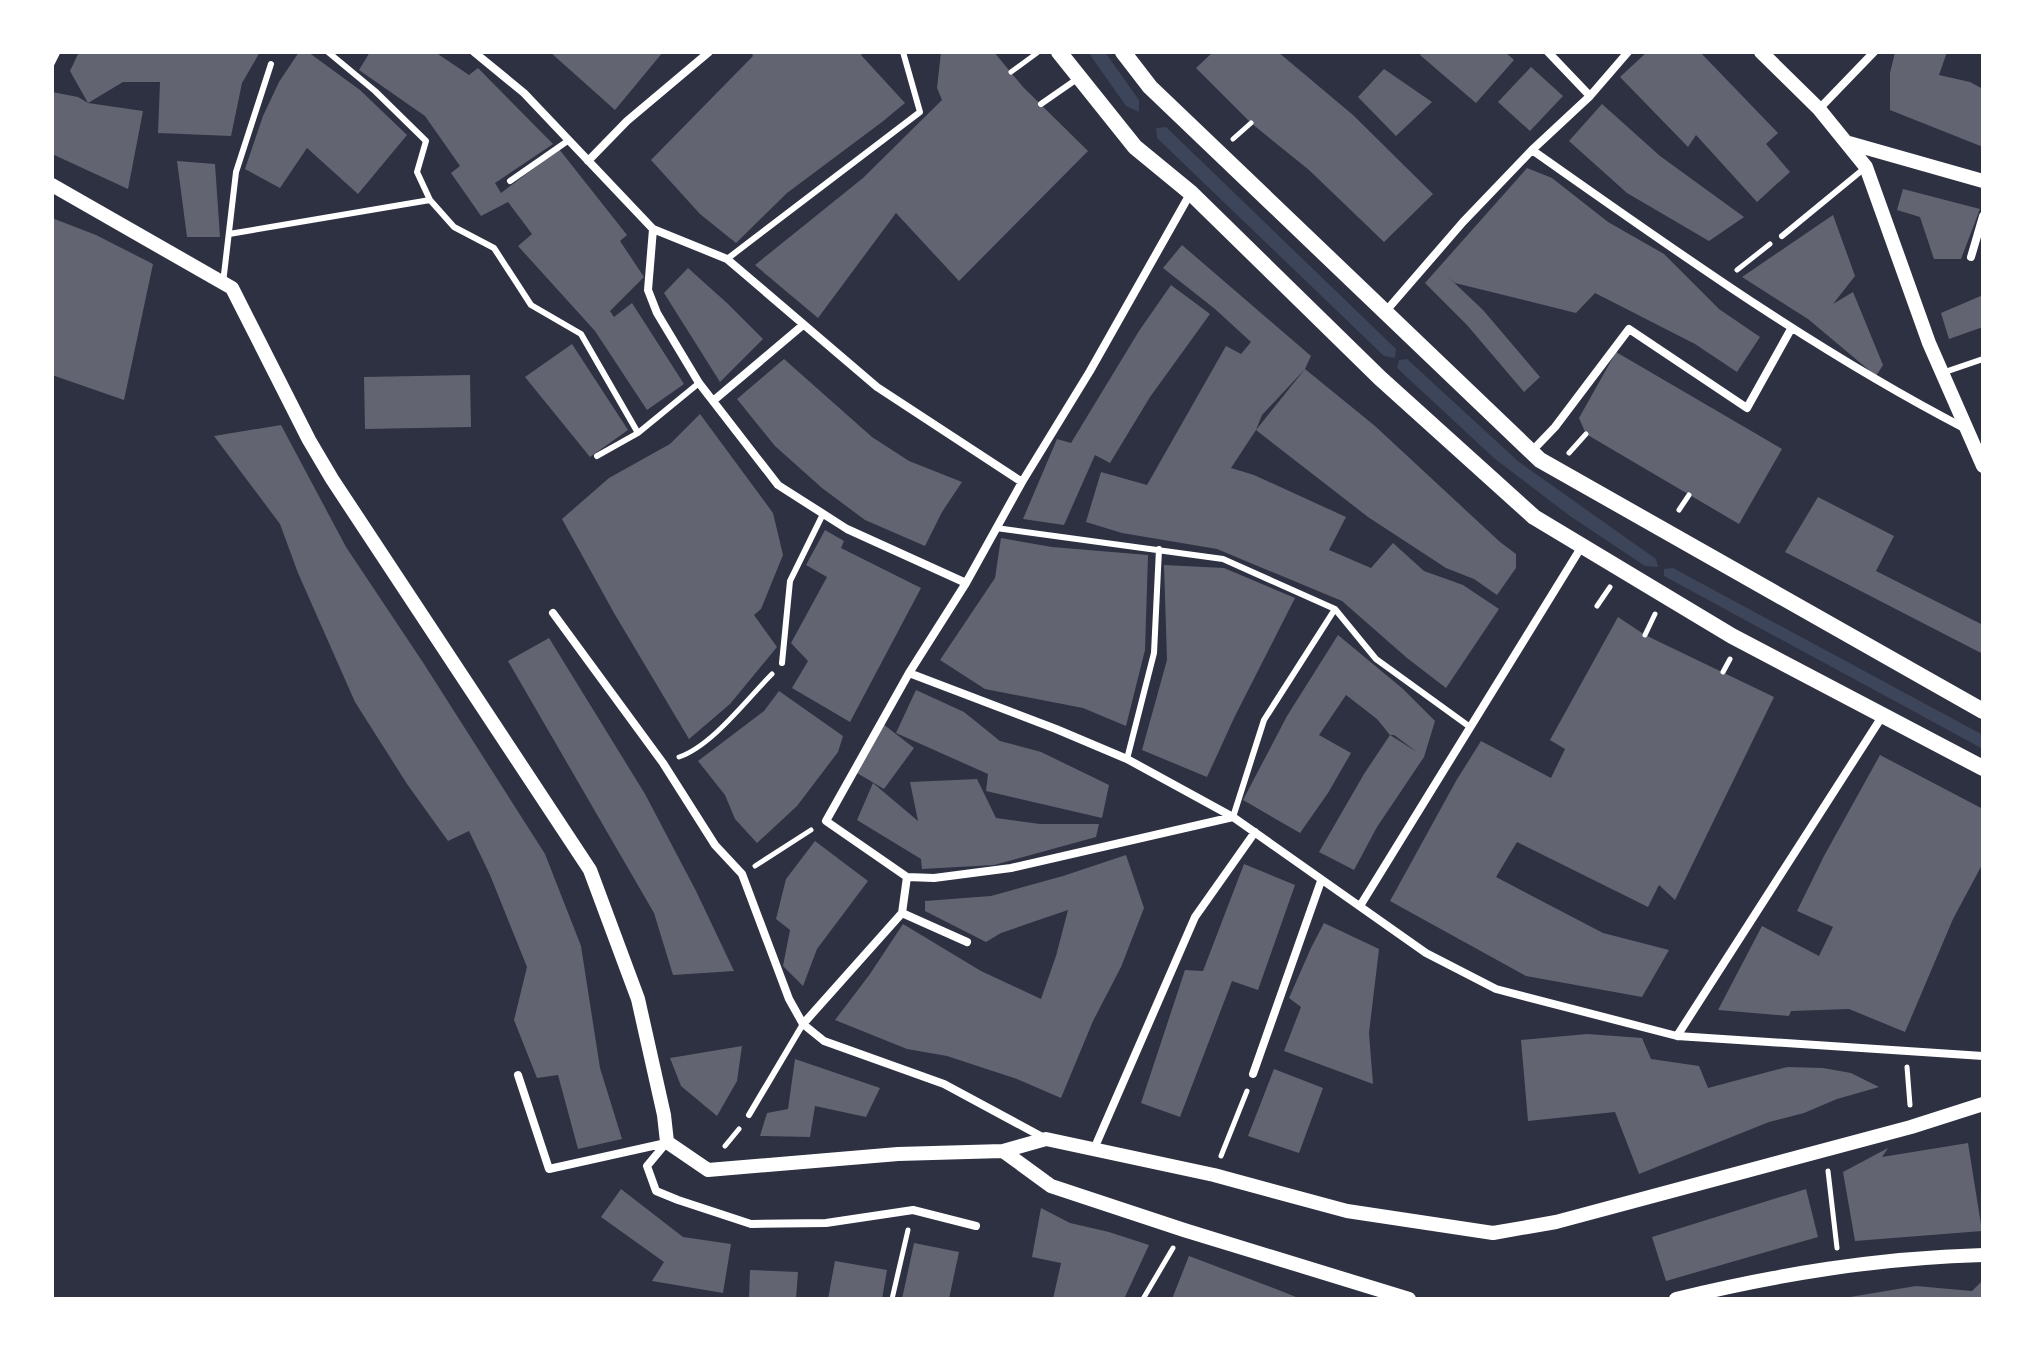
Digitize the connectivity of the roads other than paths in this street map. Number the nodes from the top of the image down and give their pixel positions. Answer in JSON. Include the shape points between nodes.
{"nodes":[{"id":1,"x":328,"y":52,"type":"edge"},
{"id":2,"x":474,"y":52,"type":"edge"},
{"id":3,"x":709,"y":52,"type":"edge"},
{"id":4,"x":903,"y":52,"type":"edge"},
{"id":5,"x":1059,"y":52,"type":"edge"},
{"id":6,"x":1123,"y":52,"type":"edge"},
{"id":7,"x":1548,"y":52,"type":"edge"},
{"id":8,"x":1628,"y":52,"type":"edge"},
{"id":9,"x":1761,"y":52,"type":"edge"},
{"id":10,"x":1874,"y":52,"type":"edge"},
{"id":11,"x":271,"y":64,"type":"dead end"},
{"id":12,"x":1080,"y":77,"type":"junction"},
{"id":13,"x":1590,"y":96,"type":"junction"},
{"id":14,"x":1041,"y":104,"type":"dead end"},
{"id":15,"x":1819,"y":109,"type":"junction"},
{"id":16,"x":569,"y":140,"type":"junction"},
{"id":17,"x":1849,"y":143,"type":"junction"},
{"id":18,"x":1532,"y":150,"type":"junction"},
{"id":19,"x":588,"y":161,"type":"junction"},
{"id":20,"x":1866,"y":167,"type":"junction"},
{"id":21,"x":510,"y":181,"type":"dead end"},
{"id":22,"x":1983,"y":181,"type":"edge"},
{"id":23,"x":52,"y":185,"type":"edge"},
{"id":24,"x":1191,"y":193,"type":"junction"},
{"id":25,"x":430,"y":200,"type":"junction"},
{"id":26,"x":1983,"y":216,"type":"edge"},
{"id":27,"x":653,"y":229,"type":"junction"},
{"id":28,"x":229,"y":234,"type":"junction"},
{"id":29,"x":1782,"y":236,"type":"road end"},
{"id":30,"x":1971,"y":257,"type":"dead end"},
{"id":31,"x":727,"y":259,"type":"junction"},
{"id":32,"x":223,"y":283,"type":"junction"},
{"id":33,"x":1386,"y":311,"type":"junction"},
{"id":34,"x":803,"y":325,"type":"junction"},
{"id":35,"x":1791,"y":329,"type":"junction"},
{"id":36,"x":1983,"y":359,"type":"edge"},
{"id":37,"x":1942,"y":373,"type":"junction"},
{"id":38,"x":699,"y":383,"type":"junction"},
{"id":39,"x":713,"y":401,"type":"junction"},
{"id":40,"x":1965,"y":429,"type":"junction"},
{"id":41,"x":638,"y":433,"type":"junction"},
{"id":42,"x":1532,"y":451,"type":"junction"},
{"id":43,"x":597,"y":456,"type":"dead end"},
{"id":44,"x":1983,"y":466,"type":"edge"},
{"id":45,"x":1022,"y":482,"type":"junction"},
{"id":46,"x":823,"y":514,"type":"junction"},
{"id":47,"x":996,"y":528,"type":"junction"},
{"id":48,"x":1582,"y":546,"type":"junction"},
{"id":49,"x":1159,"y":549,"type":"junction"},
{"id":50,"x":966,"y":583,"type":"junction"},
{"id":51,"x":1335,"y":609,"type":"junction"},
{"id":52,"x":553,"y":613,"type":"dead end"},
{"id":53,"x":782,"y":663,"type":"road end"},
{"id":54,"x":909,"y":673,"type":"junction"},
{"id":55,"x":1983,"y":711,"type":"edge"},
{"id":56,"x":1883,"y":715,"type":"junction"},
{"id":57,"x":1470,"y":727,"type":"junction"},
{"id":58,"x":1127,"y":759,"type":"junction"},
{"id":59,"x":1983,"y":768,"type":"edge"},
{"id":60,"x":1233,"y":817,"type":"junction"},
{"id":61,"x":1255,"y":832,"type":"junction"},
{"id":62,"x":907,"y":877,"type":"junction"},
{"id":63,"x":1321,"y":881,"type":"junction"},
{"id":64,"x":1360,"y":906,"type":"junction"},
{"id":65,"x":902,"y":913,"type":"junction"},
{"id":66,"x":967,"y":942,"type":"dead end"},
{"id":67,"x":803,"y":1024,"type":"junction"},
{"id":68,"x":1677,"y":1036,"type":"junction"},
{"id":69,"x":1983,"y":1056,"type":"edge"},
{"id":70,"x":1253,"y":1074,"type":"road end"},
{"id":71,"x":518,"y":1075,"type":"dead end"},
{"id":72,"x":1983,"y":1104,"type":"edge"},
{"id":73,"x":749,"y":1115,"type":"road end"},
{"id":74,"x":1046,"y":1139,"type":"junction"},
{"id":75,"x":667,"y":1142,"type":"junction"},
{"id":76,"x":1094,"y":1149,"type":"junction"},
{"id":77,"x":1003,"y":1151,"type":"junction"},
{"id":78,"x":976,"y":1226,"type":"dead end"},
{"id":79,"x":1983,"y":1255,"type":"edge"},
{"id":80,"x":1409,"y":1299,"type":"edge"},
{"id":81,"x":1676,"y":1299,"type":"edge"}],
"edges":[{"from":1,"to":25,"type":"lane","via":[[426,141],[417,172]]},
{"from":2,"to":16,"type":"street"},
{"from":3,"to":19,"type":"street"},
{"from":4,"to":31,"type":"lane","via":[[920,112]]},
{"from":5,"to":12,"type":"main road"},
{"from":6,"to":33,"type":"main road","via":[[1150,87]]},
{"from":7,"to":13,"type":"street"},
{"from":8,"to":13,"type":"street"},
{"from":9,"to":15,"type":"street"},
{"from":10,"to":15,"type":"street"},
{"from":11,"to":28,"type":"lane","via":[[236,172]]},
{"from":12,"to":14,"type":"lane"},
{"from":12,"to":24,"type":"main road","via":[[1135,147]]},
{"from":13,"to":18,"type":"street"},
{"from":15,"to":17,"type":"street"},
{"from":16,"to":19,"type":"street"},
{"from":16,"to":21,"type":"lane"},
{"from":17,"to":20,"type":"street"},
{"from":17,"to":22,"type":"street"},
{"from":18,"to":33,"type":"street"},
{"from":18,"to":35,"type":"street"},
{"from":19,"to":27,"type":"street"},
{"from":20,"to":29,"type":"lane"},
{"from":20,"to":37,"type":"street"},
{"from":23,"to":32,"type":"street"},
{"from":24,"to":45,"type":"street"},
{"from":24,"to":48,"type":"main road","via":[[1392,389],[1534,517]]},
{"from":25,"to":28,"type":"lane"},
{"from":25,"to":41,"type":"lane","via":[[454,227],[494,248],[531,305],[581,334]]},
{"from":26,"to":30,"type":"street"},
{"from":27,"to":31,"type":"street"},
{"from":27,"to":38,"type":"street","via":[[648,290]]},
{"from":28,"to":32,"type":"lane"},
{"from":31,"to":34,"type":"street"},
{"from":32,"to":75,"type":"street","via":[[232,288],[332,479],[590,870],[638,999]]},
{"from":33,"to":42,"type":"main road"},
{"from":34,"to":39,"type":"street"},
{"from":34,"to":45,"type":"street","via":[[877,387]]},
{"from":35,"to":40,"type":"street"},
{"from":35,"to":42,"type":"street","via":[[1747,408],[1629,329]]},
{"from":36,"to":37,"type":"lane"},
{"from":37,"to":40,"type":"street"},
{"from":38,"to":39,"type":"street"},
{"from":38,"to":41,"type":"lane"},
{"from":39,"to":46,"type":"street","via":[[778,485]]},
{"from":40,"to":44,"type":"street"},
{"from":41,"to":43,"type":"lane"},
{"from":42,"to":55,"type":"main road"},
{"from":45,"to":47,"type":"street"},
{"from":46,"to":50,"type":"street"},
{"from":46,"to":53,"type":"lane","via":[[790,581]]},
{"from":47,"to":49,"type":"lane"},
{"from":47,"to":50,"type":"street"},
{"from":48,"to":56,"type":"main road","via":[[1732,636]]},
{"from":48,"to":57,"type":"street"},
{"from":49,"to":51,"type":"lane","via":[[1223,559]]},
{"from":49,"to":58,"type":"lane","via":[[1154,653]]},
{"from":50,"to":54,"type":"street"},
{"from":51,"to":57,"type":"lane","via":[[1376,659]]},
{"from":51,"to":60,"type":"lane","via":[[1264,720]]},
{"from":52,"to":67,"type":"street","via":[[663,763],[715,845],[742,874]]},
{"from":54,"to":58,"type":"street"},
{"from":54,"to":62,"type":"street","via":[[826,821]]},
{"from":56,"to":59,"type":"main road"},
{"from":56,"to":68,"type":"street"},
{"from":57,"to":64,"type":"street"},
{"from":58,"to":60,"type":"street"},
{"from":60,"to":61,"type":"street"},
{"from":60,"to":62,"type":"street","via":[[1011,868]]},
{"from":61,"to":63,"type":"street"},
{"from":61,"to":76,"type":"street","via":[[1195,917]]},
{"from":62,"to":65,"type":"street"},
{"from":63,"to":64,"type":"street"},
{"from":63,"to":70,"type":"street"},
{"from":64,"to":68,"type":"street","via":[[1426,953],[1496,989]]},
{"from":65,"to":66,"type":"street"},
{"from":65,"to":67,"type":"street"},
{"from":67,"to":73,"type":"lane"},
{"from":67,"to":74,"type":"street","via":[[824,1041],[944,1084]]},
{"from":68,"to":69,"type":"street"},
{"from":71,"to":75,"type":"street","via":[[549,1169]]},
{"from":72,"to":76,"type":"street","via":[[1556,1222],[1493,1233],[1347,1211]]},
{"from":74,"to":76,"type":"street"},
{"from":74,"to":77,"type":"street"},
{"from":75,"to":77,"type":"street","via":[[708,1170]]},
{"from":75,"to":78,"type":"street","via":[[647,1166],[656,1191],[751,1224],[826,1223],[913,1210]]},
{"from":77,"to":80,"type":"street","via":[[1051,1186]]},
{"from":79,"to":81,"type":"street","via":[[1839,1265]]}]}
